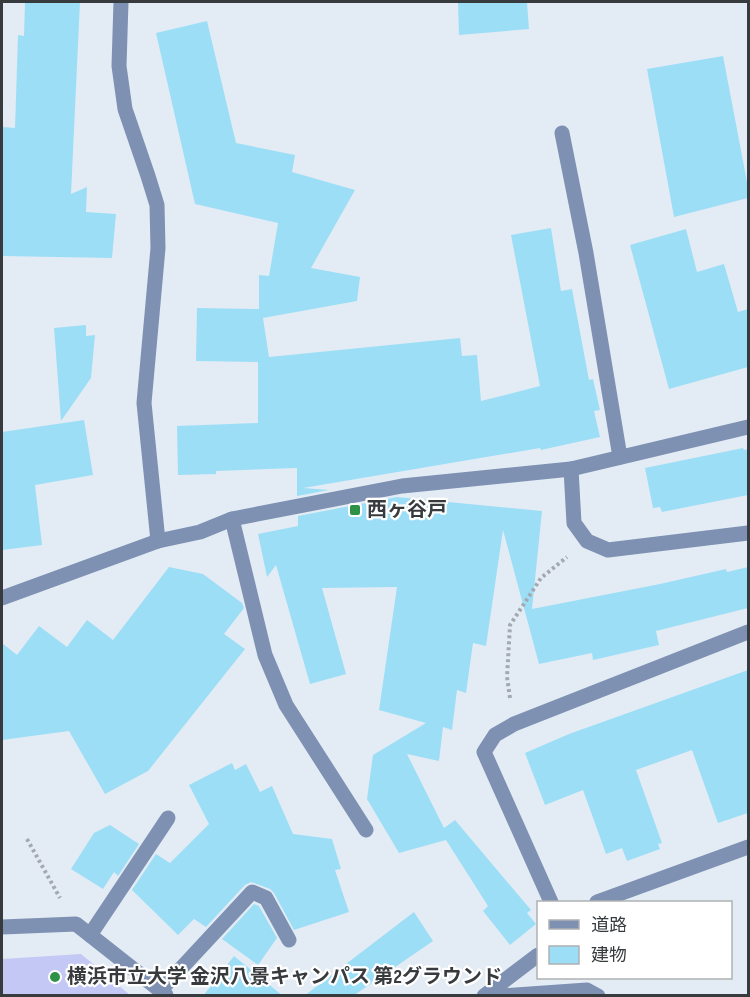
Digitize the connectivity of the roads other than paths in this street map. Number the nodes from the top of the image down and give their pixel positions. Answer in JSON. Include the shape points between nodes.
{"nodes":[{"id":1,"x":121,"y":2,"type":"edge"},
{"id":2,"x":562,"y":133,"type":"dead end"},
{"id":3,"x":748,"y":427,"type":"edge"},
{"id":4,"x":620,"y":457,"type":"junction"},
{"id":5,"x":571,"y":469,"type":"junction"},
{"id":6,"x":232,"y":519,"type":"junction"},
{"id":7,"x":748,"y":532,"type":"edge"},
{"id":8,"x":158,"y":541,"type":"junction"},
{"id":9,"x":2,"y":598,"type":"edge"},
{"id":10,"x":748,"y":632,"type":"edge"},
{"id":11,"x":168,"y":818,"type":"dead end"},
{"id":12,"x":366,"y":830,"type":"dead end"},
{"id":13,"x":748,"y":847,"type":"edge"},
{"id":14,"x":550,"y":901,"type":"edge"},
{"id":15,"x":602,"y":901,"type":"edge"},
{"id":16,"x":2,"y":927,"type":"edge"},
{"id":17,"x":90,"y":935,"type":"junction"},
{"id":18,"x":289,"y":940,"type":"dead end"},
{"id":19,"x":537,"y":956,"type":"edge"},
{"id":20,"x":163,"y":993,"type":"edge"},
{"id":21,"x":484,"y":996,"type":"edge"},
{"id":22,"x":500,"y":996,"type":"edge"},
{"id":23,"x":598,"y":996,"type":"edge"}],
"edges":[{"from":1,"to":8,"type":"street","via":[[119,66],[125,109],[157,206],[158,248],[144,403]]},
{"from":2,"to":4,"type":"street"},
{"from":3,"to":4,"type":"street"},
{"from":4,"to":5,"type":"street"},
{"from":5,"to":6,"type":"street","via":[[402,486]]},
{"from":5,"to":7,"type":"street","via":[[574,523],[586,541],[608,550]]},
{"from":6,"to":8,"type":"street","via":[[200,532]]},
{"from":6,"to":12,"type":"street","via":[[265,655],[286,705]]},
{"from":8,"to":9,"type":"street"},
{"from":10,"to":14,"type":"street","via":[[514,724],[495,735],[484,752]]},
{"from":11,"to":17,"type":"street"},
{"from":13,"to":15,"type":"street"},
{"from":16,"to":17,"type":"street","via":[[76,924]]},
{"from":17,"to":20,"type":"street"},
{"from":18,"to":20,"type":"street","via":[[266,898],[252,892]]},
{"from":19,"to":21,"type":"street"},
{"from":22,"to":23,"type":"street","via":[[587,990]]}]}
